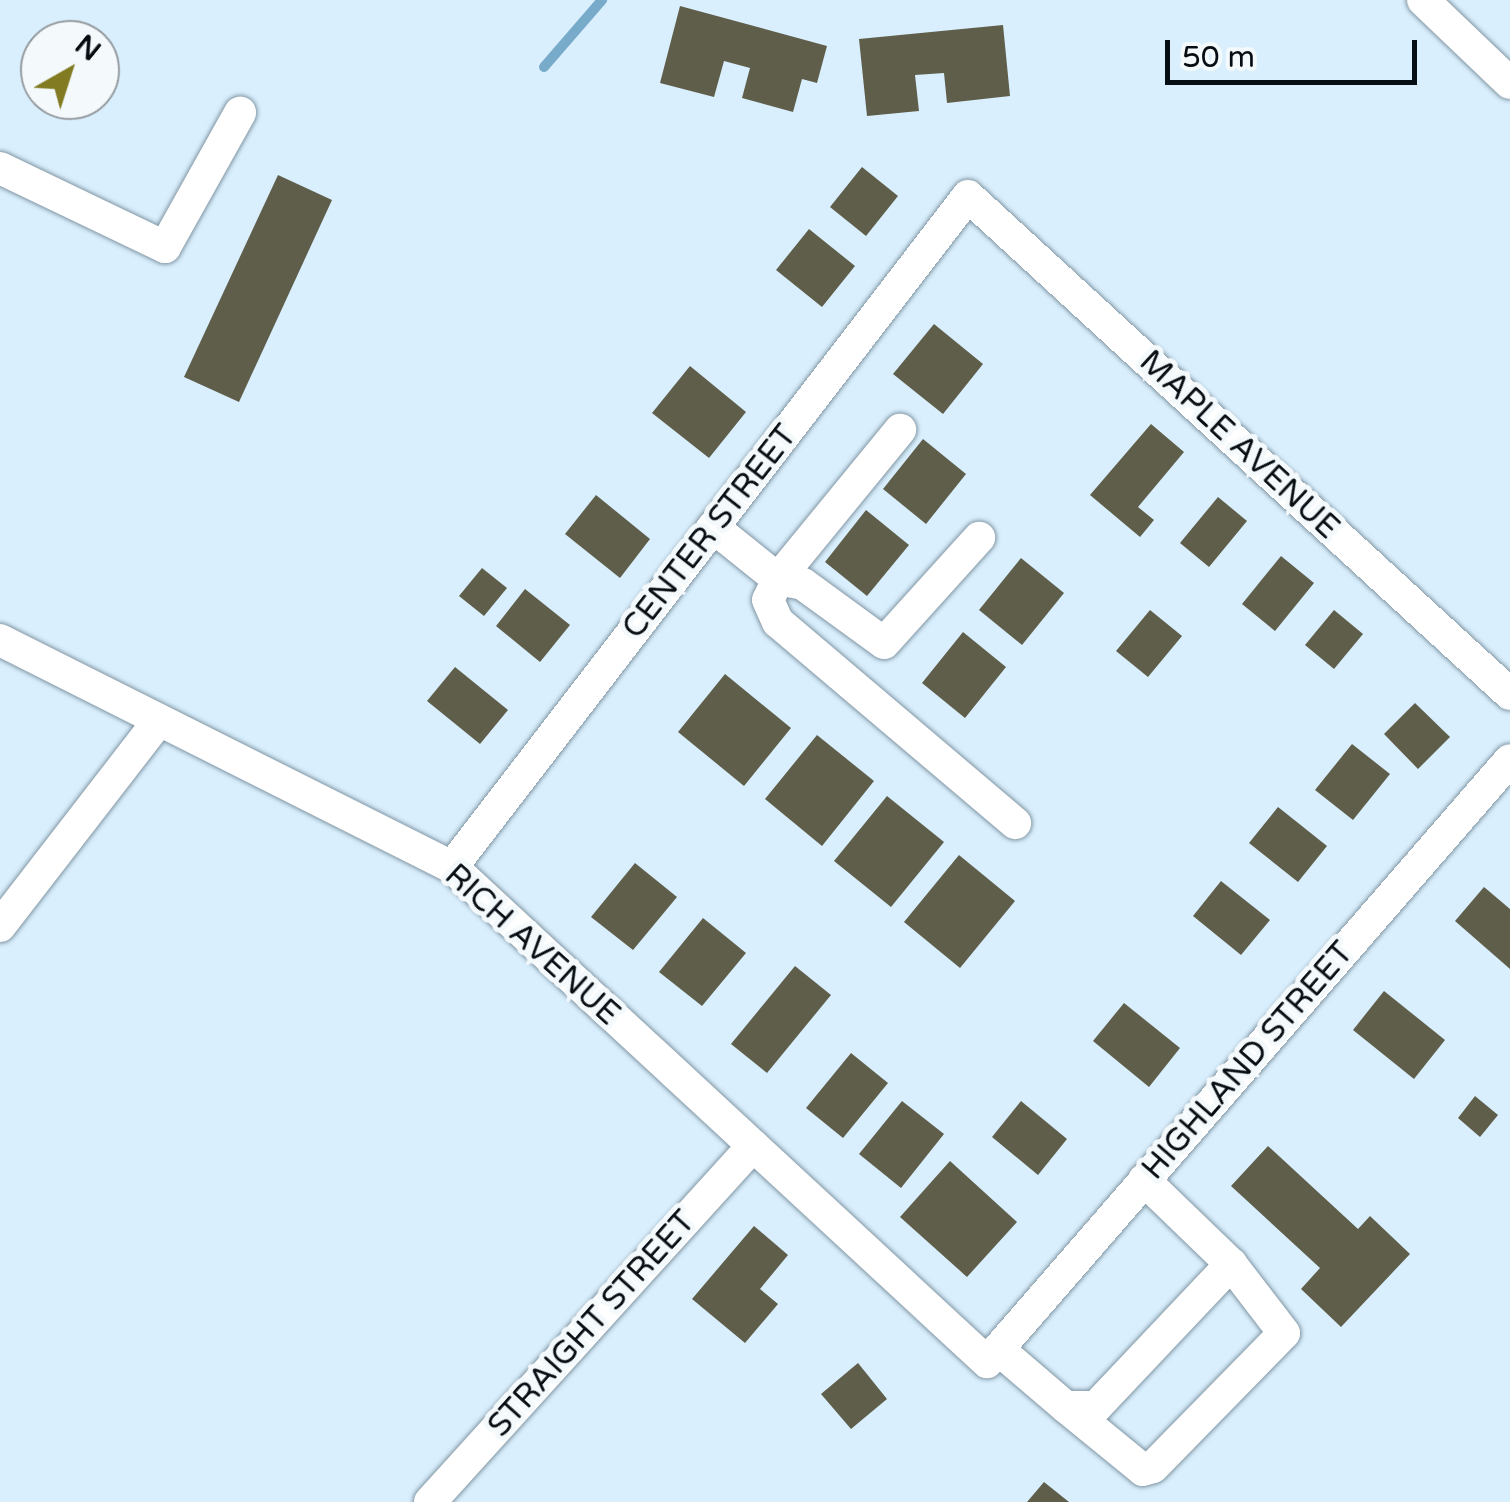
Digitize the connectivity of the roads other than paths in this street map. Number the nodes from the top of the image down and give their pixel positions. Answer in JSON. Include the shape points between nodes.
{"nodes":[{"id":1,"x":1423,"y":0,"type":"edge"},
{"id":2,"x":1510,"y":83,"type":"edge"},
{"id":3,"x":240,"y":113,"type":"dead end"},
{"id":4,"x":0,"y":168,"type":"edge"},
{"id":5,"x":968,"y":196,"type":"joint"},
{"id":6,"x":900,"y":430,"type":"dead end"},
{"id":7,"x":713,"y":527,"type":"junction"},
{"id":8,"x":979,"y":538,"type":"dead end"},
{"id":9,"x":778,"y":580,"type":"junction"},
{"id":10,"x":0,"y":640,"type":"edge"},
{"id":11,"x":1510,"y":694,"type":"edge"},
{"id":12,"x":159,"y":720,"type":"junction"},
{"id":13,"x":1510,"y":760,"type":"edge"},
{"id":14,"x":1015,"y":824,"type":"dead end"},
{"id":15,"x":452,"y":867,"type":"junction"},
{"id":16,"x":0,"y":926,"type":"edge"},
{"id":17,"x":753,"y":1146,"type":"junction"},
{"id":18,"x":1144,"y":1180,"type":"junction"},
{"id":19,"x":1231,"y":1264,"type":"junction"},
{"id":20,"x":993,"y":1355,"type":"junction"},
{"id":21,"x":1066,"y":1406,"type":"junction"},
{"id":22,"x":430,"y":1502,"type":"edge"}],
"edges":[{"from":1,"to":2,"type":"street"},
{"from":3,"to":4,"type":"street","via":[[165,247]]},
{"from":5,"to":7,"type":"street","name":"CENTER STREET"},
{"from":5,"to":11,"type":"street","name":"MAPLE AVENUE"},
{"from":6,"to":9,"type":"street"},
{"from":7,"to":9,"type":"street"},
{"from":7,"to":15,"type":"street","name":"CENTER STREET"},
{"from":8,"to":9,"type":"street","via":[[884,643],[803,584]]},
{"from":9,"to":14,"type":"street","via":[[768,600],[778,622]]},
{"from":10,"to":12,"type":"street","name":"RICH AVENUE"},
{"from":12,"to":15,"type":"street","name":"RICH AVENUE"},
{"from":12,"to":16,"type":"street"},
{"from":13,"to":18,"type":"street","name":"HIGHLAND STREET"},
{"from":15,"to":17,"type":"street","name":"RICH AVENUE"},
{"from":17,"to":20,"type":"street","name":"RICH AVENUE"},
{"from":17,"to":22,"type":"street","name":"STRAIGHT STREET"},
{"from":18,"to":19,"type":"street"},
{"from":18,"to":20,"type":"street","name":"HIGHLAND STREET"},
{"from":19,"to":21,"type":"street","via":[[1096,1407]]},
{"from":19,"to":21,"type":"street","name":"RICH AVENUE","via":[[1284,1333],[1153,1467],[1142,1470]]},
{"from":20,"to":21,"type":"street","name":"RICH AVENUE"}]}
